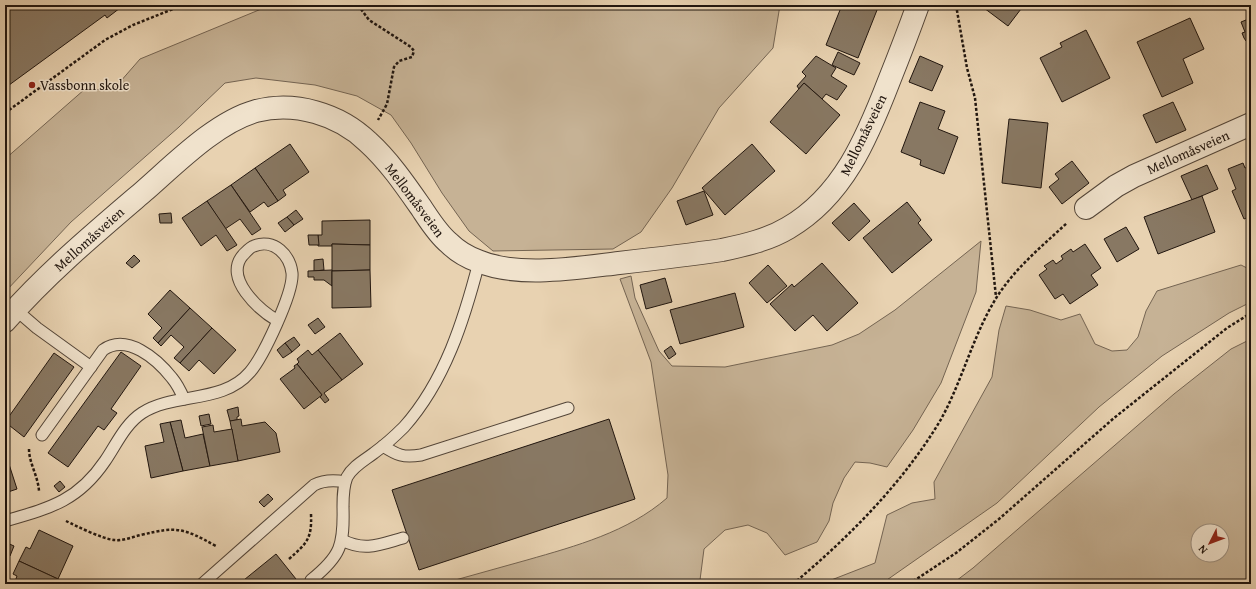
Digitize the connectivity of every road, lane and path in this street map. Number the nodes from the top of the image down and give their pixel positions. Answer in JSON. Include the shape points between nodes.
{"nodes":[{"id":1,"x":183,"y":5,"type":"edge"},
{"id":2,"x":358,"y":5,"type":"edge"},
{"id":3,"x":918,"y":5,"type":"edge"},
{"id":4,"x":956,"y":5,"type":"edge"},
{"id":5,"x":5,"y":113,"type":"edge"},
{"id":6,"x":1251,"y":124,"type":"edge"},
{"id":7,"x":367,"y":140,"type":"junction"},
{"id":8,"x":1086,"y":208,"type":"joint"},
{"id":9,"x":479,"y":262,"type":"junction"},
{"id":10,"x":996,"y":298,"type":"junction"},
{"id":11,"x":1251,"y":313,"type":"edge"},
{"id":12,"x":10,"y":315,"type":"edge"},
{"id":13,"x":278,"y":321,"type":"junction"},
{"id":14,"x":91,"y":367,"type":"junction"},
{"id":15,"x":184,"y":399,"type":"junction"},
{"id":16,"x":568,"y":408,"type":"dead end"},
{"id":17,"x":42,"y":435,"type":"joint"},
{"id":18,"x":383,"y":446,"type":"junction"},
{"id":19,"x":345,"y":482,"type":"junction"},
{"id":20,"x":307,"y":490,"type":"junction"},
{"id":21,"x":43,"y":510,"type":"junction"},
{"id":22,"x":5,"y":521,"type":"edge"},
{"id":23,"x":404,"y":538,"type":"dead end"},
{"id":24,"x":342,"y":540,"type":"junction"},
{"id":25,"x":232,"y":559,"type":"junction"},
{"id":26,"x":289,"y":559,"type":"dead end"},
{"id":27,"x":311,"y":580,"type":"dead end"},
{"id":28,"x":202,"y":584,"type":"edge"},
{"id":29,"x":793,"y":584,"type":"edge"},
{"id":30,"x":909,"y":584,"type":"edge"}],
"edges":[{"from":1,"to":5,"type":"path","via":[[133,25],[105,40]]},
{"from":2,"to":7,"type":"path","via":[[369,20],[414,51],[412,57],[399,61],[394,67],[387,104]]},
{"from":3,"to":9,"type":"street","name":"Mellomåsveien","via":[[875,119],[846,173],[812,212],[787,229],[760,240],[722,250],[592,266],[523,270]]},
{"from":4,"to":10,"type":"path","via":[[974,98]]},
{"from":6,"to":8,"type":"street","name":"Mellomåsveien","via":[[1134,176]]},
{"from":7,"to":9,"type":"street","name":"Mellomåsveien","via":[[447,242],[464,255]]},
{"from":7,"to":12,"type":"street","name":"Mellomåsveien","via":[[339,121],[306,110],[272,109],[256,111],[238,118],[220,128],[178,161],[82,244]]},
{"from":8,"to":10,"type":"path","via":[[1033,254],[1006,283]]},
{"from":9,"to":18,"type":"lane","via":[[470,298],[436,382],[408,421]]},
{"from":10,"to":29,"type":"path","via":[[979,330],[953,395],[937,425],[908,468],[863,518]]},
{"from":11,"to":30,"type":"path","via":[[1227,328],[1114,418],[999,519],[956,553]]},
{"from":12,"to":14,"type":"lane","via":[[37,328]]},
{"from":13,"to":13,"type":"lane","via":[[291,287],[291,265],[277,247],[265,244],[254,246],[240,258],[237,274],[248,296],[258,307]]},
{"from":13,"to":15,"type":"lane","via":[[258,361],[242,380],[222,391]]},
{"from":14,"to":15,"type":"lane","via":[[108,347],[131,346],[147,354],[163,368],[173,378]]},
{"from":14,"to":17,"type":"lane"},
{"from":15,"to":21,"type":"lane","via":[[142,413],[126,429],[87,484],[68,499]]},
{"from":16,"to":18,"type":"lane","via":[[421,455],[402,456]]},
{"from":17,"to":21,"type":"path","via":[[29,450]]},
{"from":18,"to":19,"type":"lane","via":[[357,465]]},
{"from":19,"to":20,"type":"lane","via":[[319,482]]},
{"from":19,"to":24,"type":"lane"},
{"from":20,"to":25,"type":"lane"},
{"from":20,"to":26,"type":"path","via":[[312,515],[309,538]]},
{"from":21,"to":22,"type":"lane"},
{"from":21,"to":25,"type":"path","via":[[113,540],[162,530],[179,530],[196,535],[219,547]]},
{"from":23,"to":24,"type":"lane","via":[[371,547],[352,545]]},
{"from":24,"to":27,"type":"lane","via":[[331,563]]},
{"from":25,"to":28,"type":"lane"}]}
